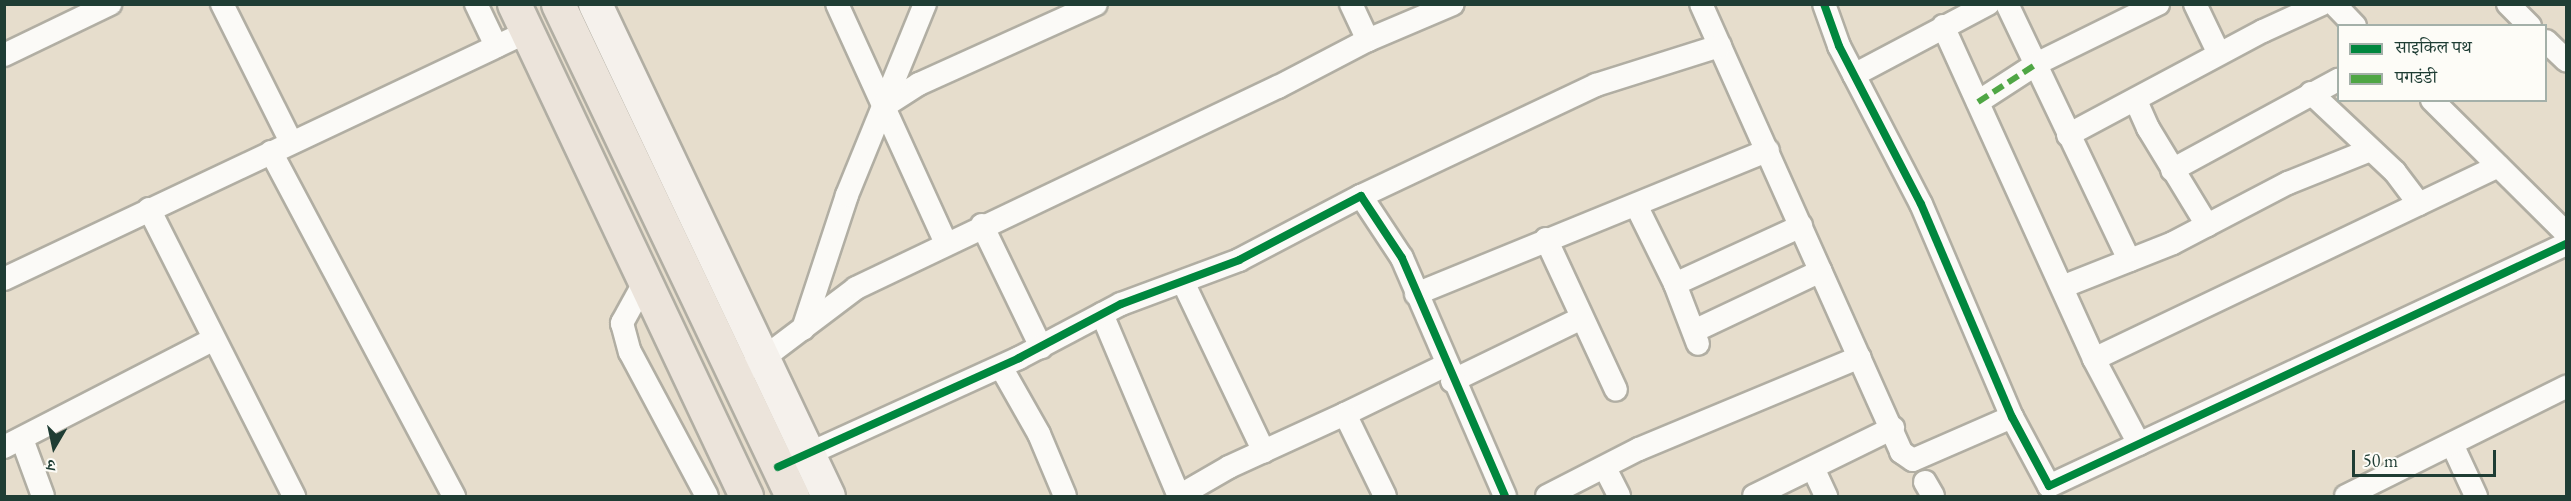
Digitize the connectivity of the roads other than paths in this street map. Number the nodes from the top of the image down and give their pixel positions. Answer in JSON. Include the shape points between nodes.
{"nodes":[{"id":1,"x":110,"y":4,"type":"edge"},
{"id":2,"x":222,"y":4,"type":"edge"},
{"id":3,"x":476,"y":4,"type":"edge"},
{"id":4,"x":558,"y":4,"type":"edge"},
{"id":5,"x":595,"y":4,"type":"edge"},
{"id":6,"x":837,"y":4,"type":"edge"},
{"id":7,"x":925,"y":4,"type":"edge"},
{"id":8,"x":1096,"y":4,"type":"edge"},
{"id":9,"x":1351,"y":4,"type":"edge"},
{"id":10,"x":1453,"y":4,"type":"edge"},
{"id":11,"x":1701,"y":4,"type":"edge"},
{"id":12,"x":1824,"y":4,"type":"edge"},
{"id":13,"x":1988,"y":4,"type":"edge"},
{"id":14,"x":2007,"y":4,"type":"edge"},
{"id":15,"x":2158,"y":4,"type":"edge"},
{"id":16,"x":2195,"y":4,"type":"edge"},
{"id":17,"x":2322,"y":4,"type":"edge"},
{"id":18,"x":2334,"y":4,"type":"edge"},
{"id":19,"x":2508,"y":4,"type":"edge"},
{"id":20,"x":520,"y":18,"type":"edge"},
{"id":21,"x":2353,"y":24,"type":"edge"},
{"id":22,"x":2528,"y":24,"type":"edge"},
{"id":23,"x":1943,"y":26,"type":"junction"},
{"id":24,"x":1368,"y":40,"type":"junction"},
{"id":25,"x":2547,"y":41,"type":"edge"},
{"id":26,"x":496,"y":46,"type":"junction"},
{"id":27,"x":1720,"y":46,"type":"junction"},
{"id":28,"x":2219,"y":54,"type":"junction"},
{"id":29,"x":4,"y":55,"type":"edge"},
{"id":30,"x":2566,"y":60,"type":"edge"},
{"id":31,"x":2038,"y":63,"type":"junction"},
{"id":32,"x":1854,"y":75,"type":"junction"},
{"id":33,"x":2337,"y":80,"type":"edge"},
{"id":34,"x":2312,"y":93,"type":"junction"},
{"id":35,"x":2136,"y":101,"type":"junction"},
{"id":36,"x":1978,"y":102,"type":"junction"},
{"id":37,"x":2434,"y":102,"type":"edge"},
{"id":38,"x":883,"y":107,"type":"junction"},
{"id":39,"x":2068,"y":135,"type":"junction"},
{"id":40,"x":281,"y":147,"type":"junction"},
{"id":41,"x":1768,"y":150,"type":"junction"},
{"id":42,"x":2370,"y":150,"type":"junction"},
{"id":43,"x":2498,"y":166,"type":"junction"},
{"id":44,"x":2172,"y":170,"type":"junction"},
{"id":45,"x":1361,"y":196,"type":"junction"},
{"id":46,"x":2419,"y":204,"type":"junction"},
{"id":47,"x":1636,"y":205,"type":"junction"},
{"id":48,"x":149,"y":209,"type":"junction"},
{"id":49,"x":982,"y":225,"type":"junction"},
{"id":50,"x":2207,"y":225,"type":"junction"},
{"id":51,"x":1801,"y":226,"type":"junction"},
{"id":52,"x":2566,"y":233,"type":"edge"},
{"id":53,"x":1546,"y":239,"type":"junction"},
{"id":54,"x":946,"y":243,"type":"junction"},
{"id":55,"x":2566,"y":244,"type":"edge"},
{"id":56,"x":2129,"y":260,"type":"junction"},
{"id":57,"x":1821,"y":271,"type":"junction"},
{"id":58,"x":4,"y":279,"type":"edge"},
{"id":59,"x":1183,"y":282,"type":"junction"},
{"id":60,"x":644,"y":283,"type":"junction"},
{"id":61,"x":1675,"y":284,"type":"junction"},
{"id":62,"x":2062,"y":287,"type":"junction"},
{"id":63,"x":1416,"y":294,"type":"junction"},
{"id":64,"x":1101,"y":314,"type":"junction"},
{"id":65,"x":1582,"y":318,"type":"junction"},
{"id":66,"x":803,"y":329,"type":"junction"},
{"id":67,"x":214,"y":339,"type":"junction"},
{"id":68,"x":1041,"y":347,"type":"junction"},
{"id":69,"x":1860,"y":357,"type":"junction"},
{"id":70,"x":2094,"y":359,"type":"junction"},
{"id":71,"x":761,"y":360,"type":"junction"},
{"id":72,"x":1001,"y":367,"type":"junction"},
{"id":73,"x":1449,"y":373,"type":"junction"},
{"id":74,"x":734,"y":379,"type":"junction"},
{"id":75,"x":2566,"y":387,"type":"edge"},
{"id":76,"x":1616,"y":390,"type":"dead end"},
{"id":77,"x":1345,"y":414,"type":"junction"},
{"id":78,"x":2012,"y":417,"type":"junction"},
{"id":79,"x":1893,"y":428,"type":"junction"},
{"id":80,"x":13,"y":443,"type":"edge"},
{"id":81,"x":2139,"y":444,"type":"junction"},
{"id":82,"x":2452,"y":444,"type":"junction"},
{"id":83,"x":1264,"y":452,"type":"junction"},
{"id":84,"x":809,"y":454,"type":"junction"},
{"id":85,"x":778,"y":467,"type":"junction"},
{"id":86,"x":1605,"y":468,"type":"junction"},
{"id":87,"x":1814,"y":468,"type":"junction"},
{"id":88,"x":2052,"y":491,"type":"edge"},
{"id":89,"x":43,"y":496,"type":"edge"},
{"id":90,"x":294,"y":496,"type":"edge"},
{"id":91,"x":454,"y":496,"type":"edge"},
{"id":92,"x":707,"y":496,"type":"edge"},
{"id":93,"x":747,"y":496,"type":"edge"},
{"id":94,"x":792,"y":496,"type":"edge"},
{"id":95,"x":828,"y":496,"type":"edge"},
{"id":96,"x":1065,"y":496,"type":"edge"},
{"id":97,"x":1179,"y":496,"type":"edge"},
{"id":98,"x":1383,"y":496,"type":"edge"},
{"id":99,"x":1504,"y":496,"type":"edge"},
{"id":100,"x":1547,"y":496,"type":"edge"},
{"id":101,"x":1619,"y":496,"type":"edge"},
{"id":102,"x":1754,"y":496,"type":"edge"},
{"id":103,"x":1826,"y":496,"type":"edge"},
{"id":104,"x":2346,"y":496,"type":"edge"},
{"id":105,"x":2476,"y":496,"type":"edge"}],
"edges":[{"from":1,"to":29,"type":"street"},
{"from":2,"to":40,"type":"street"},
{"from":3,"to":26,"type":"street"},
{"from":4,"to":74,"type":"highway"},
{"from":5,"to":71,"type":"street"},
{"from":6,"to":38,"type":"street"},
{"from":7,"to":38,"type":"street"},
{"from":8,"to":38,"type":"street","via":[[919,84]]},
{"from":9,"to":24,"type":"street"},
{"from":10,"to":24,"type":"street"},
{"from":11,"to":27,"type":"street"},
{"from":12,"to":32,"type":"street"},
{"from":13,"to":23,"type":"street"},
{"from":14,"to":31,"type":"street"},
{"from":15,"to":31,"type":"street"},
{"from":16,"to":28,"type":"street"},
{"from":17,"to":28,"type":"street"},
{"from":18,"to":21,"type":"street"},
{"from":19,"to":22,"type":"street"},
{"from":20,"to":26,"type":"street"},
{"from":20,"to":60,"type":"highway"},
{"from":23,"to":32,"type":"street"},
{"from":23,"to":36,"type":"street"},
{"from":24,"to":49,"type":"street","via":[[1278,87]]},
{"from":25,"to":30,"type":"street"},
{"from":26,"to":40,"type":"street"},
{"from":27,"to":41,"type":"street"},
{"from":27,"to":45,"type":"street","via":[[1596,86]]},
{"from":28,"to":35,"type":"street"},
{"from":31,"to":36,"type":"street"},
{"from":31,"to":39,"type":"street"},
{"from":32,"to":78,"type":"street","via":[[1921,204]]},
{"from":33,"to":34,"type":"street"},
{"from":34,"to":42,"type":"street"},
{"from":34,"to":44,"type":"street"},
{"from":35,"to":39,"type":"street"},
{"from":35,"to":44,"type":"street"},
{"from":36,"to":62,"type":"street"},
{"from":37,"to":43,"type":"street"},
{"from":38,"to":54,"type":"street"},
{"from":38,"to":66,"type":"street","via":[[847,195]]},
{"from":39,"to":56,"type":"street"},
{"from":40,"to":48,"type":"street"},
{"from":40,"to":91,"type":"street"},
{"from":41,"to":47,"type":"street"},
{"from":41,"to":51,"type":"street"},
{"from":42,"to":46,"type":"street","via":[[2395,172]]},
{"from":42,"to":50,"type":"street","via":[[2288,183]]},
{"from":43,"to":46,"type":"street"},
{"from":43,"to":52,"type":"street"},
{"from":44,"to":50,"type":"street"},
{"from":45,"to":59,"type":"street","via":[[1239,260]]},
{"from":45,"to":63,"type":"street","via":[[1402,258]]},
{"from":46,"to":70,"type":"street"},
{"from":47,"to":53,"type":"street"},
{"from":47,"to":61,"type":"street"},
{"from":48,"to":58,"type":"street"},
{"from":48,"to":67,"type":"street"},
{"from":49,"to":54,"type":"street"},
{"from":49,"to":68,"type":"street"},
{"from":50,"to":56,"type":"street"},
{"from":51,"to":57,"type":"street"},
{"from":51,"to":61,"type":"street"},
{"from":53,"to":63,"type":"street"},
{"from":53,"to":65,"type":"street"},
{"from":54,"to":66,"type":"street","via":[[856,288]]},
{"from":55,"to":81,"type":"street"},
{"from":56,"to":62,"type":"street"},
{"from":57,"to":61,"type":"street","via":[[1696,338]]},
{"from":57,"to":69,"type":"street"},
{"from":59,"to":64,"type":"street"},
{"from":59,"to":83,"type":"street"},
{"from":60,"to":92,"type":"street","via":[[622,323],[630,352]]},
{"from":60,"to":93,"type":"highway"},
{"from":62,"to":70,"type":"street"},
{"from":63,"to":73,"type":"street"},
{"from":64,"to":68,"type":"street"},
{"from":64,"to":97,"type":"street"},
{"from":65,"to":73,"type":"street"},
{"from":65,"to":76,"type":"street"},
{"from":66,"to":71,"type":"street"},
{"from":67,"to":80,"type":"street"},
{"from":67,"to":90,"type":"street"},
{"from":68,"to":72,"type":"street"},
{"from":69,"to":79,"type":"street"},
{"from":69,"to":86,"type":"street","via":[[1639,449]]},
{"from":70,"to":81,"type":"street"},
{"from":71,"to":74,"type":"street"},
{"from":71,"to":84,"type":"street"},
{"from":72,"to":84,"type":"street"},
{"from":72,"to":96,"type":"street","via":[[1039,434]]},
{"from":73,"to":77,"type":"street"},
{"from":73,"to":99,"type":"street"},
{"from":74,"to":85,"type":"highway"},
{"from":75,"to":82,"type":"street"},
{"from":77,"to":83,"type":"street"},
{"from":77,"to":98,"type":"street"},
{"from":78,"to":79,"type":"street","via":[[1912,460],[1901,452]]},
{"from":78,"to":88,"type":"street"},
{"from":79,"to":87,"type":"street"},
{"from":80,"to":89,"type":"street"},
{"from":81,"to":88,"type":"street"},
{"from":82,"to":104,"type":"street"},
{"from":82,"to":105,"type":"street"},
{"from":83,"to":97,"type":"street"},
{"from":84,"to":85,"type":"street"},
{"from":84,"to":95,"type":"street"},
{"from":85,"to":94,"type":"highway"},
{"from":86,"to":100,"type":"street"},
{"from":86,"to":101,"type":"street"},
{"from":87,"to":102,"type":"street"},
{"from":87,"to":103,"type":"street"}]}
